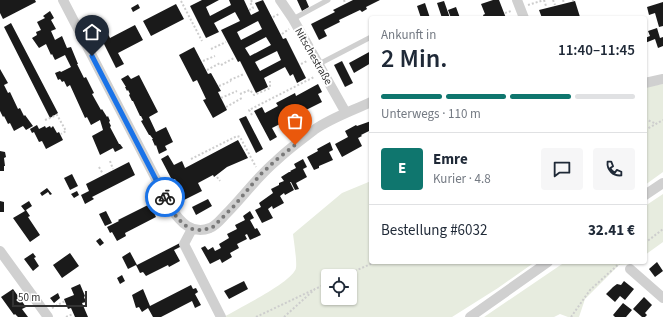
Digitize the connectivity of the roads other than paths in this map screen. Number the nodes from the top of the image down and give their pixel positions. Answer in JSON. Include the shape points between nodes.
{"nodes":[{"id":1,"x":63,"y":0,"type":"edge"},
{"id":2,"x":280,"y":0,"type":"edge"},
{"id":3,"x":328,"y":0,"type":"edge"},
{"id":4,"x":519,"y":4,"type":"edge"},
{"id":5,"x":523,"y":16,"type":"edge"},
{"id":6,"x":293,"y":19,"type":"junction"},
{"id":7,"x":369,"y":38,"type":"edge"},
{"id":8,"x":321,"y":68,"type":"junction"},
{"id":9,"x":663,"y":79,"type":"edge"},
{"id":10,"x":647,"y":83,"type":"edge"},
{"id":11,"x":369,"y":103,"type":"edge"},
{"id":12,"x":346,"y":113,"type":"junction"},
{"id":13,"x":663,"y":183,"type":"edge"},
{"id":14,"x":647,"y":194,"type":"edge"},
{"id":15,"x":192,"y":229,"type":"junction"},
{"id":16,"x":0,"y":251,"type":"edge"},
{"id":17,"x":545,"y":264,"type":"edge"},
{"id":18,"x":630,"y":269,"type":"dead end"},
{"id":19,"x":663,"y":298,"type":"edge"},
{"id":20,"x":48,"y":317,"type":"edge"},
{"id":21,"x":221,"y":317,"type":"edge"},
{"id":22,"x":470,"y":317,"type":"edge"}],
"edges":[{"from":1,"to":15,"type":"street","via":[[171,208],[177,218]]},
{"from":2,"to":6,"type":"street","name":"Nitschestraße"},
{"from":3,"to":6,"type":"lane"},
{"from":4,"to":5,"type":"street"},
{"from":6,"to":8,"type":"street","name":"Nitschestraße"},
{"from":7,"to":8,"type":"lane"},
{"from":8,"to":12,"type":"street","name":"Nitschestraße"},
{"from":9,"to":10,"type":"street"},
{"from":11,"to":12,"type":"street"},
{"from":12,"to":15,"type":"street","via":[[315,130],[276,160],[212,228]]},
{"from":13,"to":14,"type":"street"},
{"from":15,"to":21,"type":"street","via":[[184,244]]},
{"from":16,"to":20,"type":"street"},
{"from":17,"to":22,"type":"street"},
{"from":18,"to":19,"type":"street"}]}
